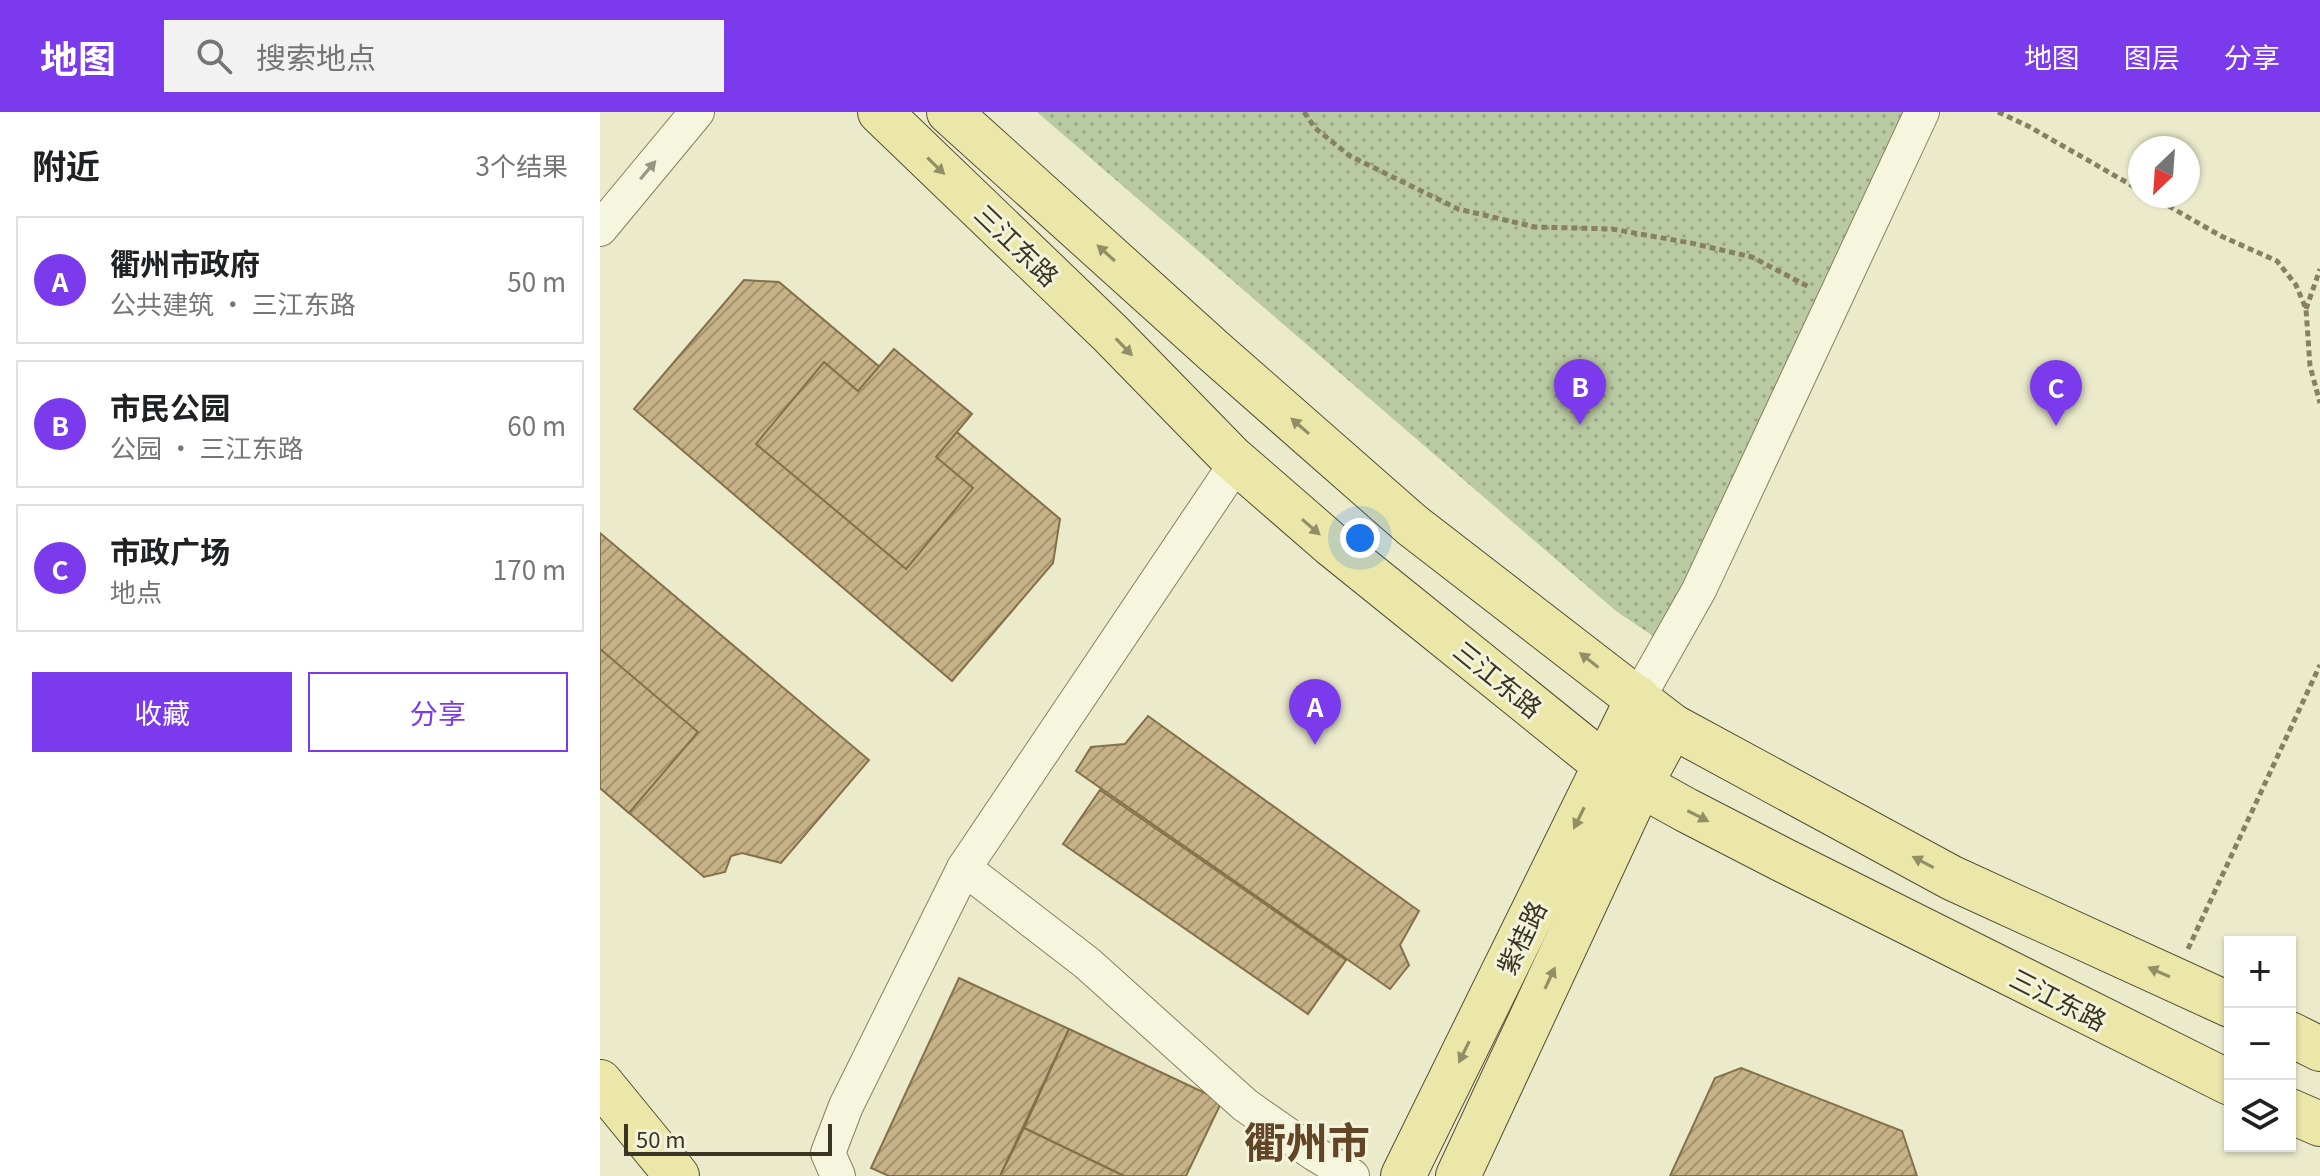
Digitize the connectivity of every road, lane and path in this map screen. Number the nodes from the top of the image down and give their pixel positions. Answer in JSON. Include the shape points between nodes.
{"nodes":[{"id":1,"x":697,"y":112,"type":"edge"},
{"id":2,"x":880,"y":112,"type":"edge"},
{"id":3,"x":949,"y":112,"type":"edge"},
{"id":4,"x":1304,"y":112,"type":"edge"},
{"id":5,"x":1922,"y":112,"type":"edge"},
{"id":6,"x":1998,"y":112,"type":"edge"},
{"id":7,"x":2128,"y":183,"type":"edge"},
{"id":8,"x":2172,"y":208,"type":"edge"},
{"id":9,"x":600,"y":229,"type":"edge"},
{"id":10,"x":2320,"y":269,"type":"edge"},
{"id":11,"x":1833,"y":303,"type":"junction"},
{"id":12,"x":2306,"y":309,"type":"junction"},
{"id":13,"x":2320,"y":403,"type":"edge"},
{"id":14,"x":1237,"y":462,"type":"junction"},
{"id":15,"x":2320,"y":665,"type":"edge"},
{"id":16,"x":1638,"y":698,"type":"junction"},
{"id":17,"x":1672,"y":726,"type":"junction"},
{"id":18,"x":1623,"y":775,"type":"junction"},
{"id":19,"x":964,"y":868,"type":"junction"},
{"id":20,"x":2174,"y":979,"type":"junction"},
{"id":21,"x":2224,"y":1002,"type":"edge"},
{"id":22,"x":2296,"y":1037,"type":"edge"},
{"id":23,"x":2320,"y":1049,"type":"edge"},
{"id":24,"x":2224,"y":1080,"type":"edge"},
{"id":25,"x":600,"y":1082,"type":"edge"},
{"id":26,"x":2296,"y":1114,"type":"edge"},
{"id":27,"x":2320,"y":1124,"type":"edge"},
{"id":28,"x":677,"y":1176,"type":"edge"},
{"id":29,"x":838,"y":1176,"type":"edge"},
{"id":30,"x":1352,"y":1176,"type":"edge"},
{"id":31,"x":1403,"y":1176,"type":"edge"},
{"id":32,"x":1458,"y":1176,"type":"edge"}],
"edges":[{"from":9,"to":1,"type":"street","one_way":true},
{"from":2,"to":14,"type":"main road","name":"三江东路","one_way":true},
{"from":16,"to":3,"type":"main road","name":"三江东路","one_way":true,"via":[[1412,525]]},
{"from":4,"to":11,"type":"path","via":[[1350,156],[1458,209],[1535,227],[1612,229],[1752,257]]},
{"from":5,"to":11,"type":"street"},
{"from":6,"to":7,"type":"path"},
{"from":8,"to":12,"type":"path","via":[[2277,261]]},
{"from":10,"to":12,"type":"path"},
{"from":11,"to":16,"type":"street","via":[[1699,590]]},
{"from":12,"to":13,"type":"path","via":[[2310,366]]},
{"from":14,"to":18,"type":"main road","name":"三江东路","one_way":true,"via":[[1331,544]]},
{"from":14,"to":19,"type":"street"},
{"from":15,"to":20,"type":"path"},
{"from":16,"to":17,"type":"main road","name":"三江东路"},
{"from":16,"to":18,"type":"main road","name":"紫桂路"},
{"from":17,"to":18,"type":"main road","name":"紫桂路"},
{"from":20,"to":17,"type":"main road","name":"三江东路","one_way":true,"via":[[1952,878]]},
{"from":18,"to":24,"type":"main road","name":"三江东路","one_way":true},
{"from":18,"to":31,"type":"main road","name":"紫桂路","one_way":true},
{"from":32,"to":18,"type":"main road","name":"紫桂路","one_way":true},
{"from":19,"to":29,"type":"street","via":[[846,1106],[828,1153]]},
{"from":19,"to":30,"type":"street","via":[[1087,963],[1245,1105]]},
{"from":20,"to":21,"type":"main road","name":"三江东路"},
{"from":22,"to":23,"type":"main road"},
{"from":25,"to":28,"type":"main road"},
{"from":26,"to":27,"type":"main road"}]}
